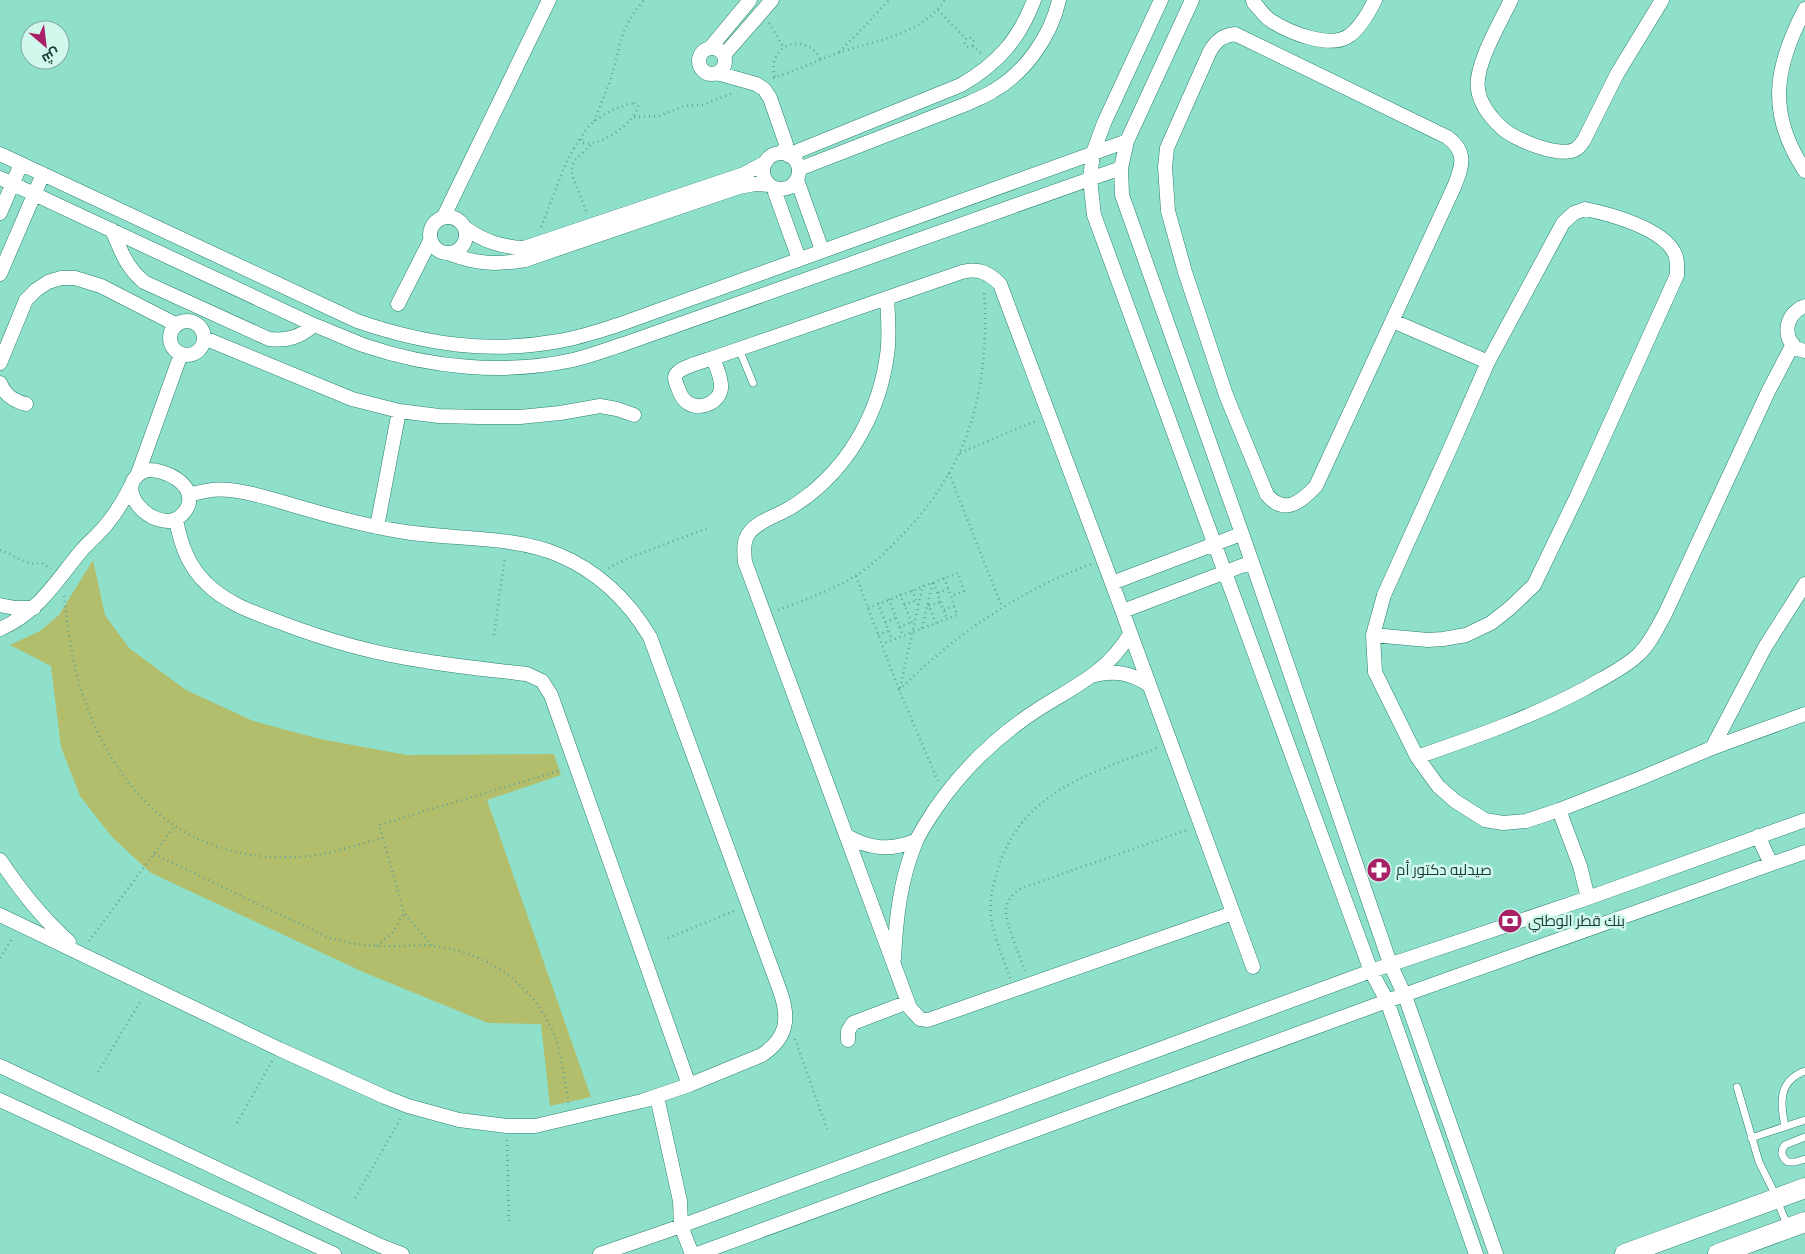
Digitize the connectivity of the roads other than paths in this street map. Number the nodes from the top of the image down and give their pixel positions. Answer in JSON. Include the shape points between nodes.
{"nodes":[{"id":1,"x":549,"y":0,"type":"edge"},
{"id":2,"x":772,"y":0,"type":"edge"},
{"id":3,"x":1034,"y":0,"type":"edge"},
{"id":4,"x":1059,"y":0,"type":"edge"},
{"id":5,"x":1161,"y":0,"type":"edge"},
{"id":6,"x":1192,"y":0,"type":"edge"},
{"id":7,"x":1254,"y":0,"type":"edge"},
{"id":8,"x":1375,"y":0,"type":"edge"},
{"id":9,"x":1511,"y":0,"type":"edge"},
{"id":10,"x":1662,"y":0,"type":"edge"},
{"id":11,"x":746,"y":5,"type":"edge"},
{"id":12,"x":1805,"y":9,"type":"edge"},
{"id":13,"x":757,"y":17,"type":"junction"},
{"id":14,"x":710,"y":48,"type":"junction"},
{"id":15,"x":724,"y":55,"type":"junction"},
{"id":16,"x":717,"y":73,"type":"junction"},
{"id":17,"x":960,"y":85,"type":"junction"},
{"id":18,"x":969,"y":103,"type":"junction"},
{"id":19,"x":884,"y":116,"type":"junction"},
{"id":20,"x":892,"y":133,"type":"junction"},
{"id":21,"x":827,"y":139,"type":"junction"},
{"id":22,"x":1127,"y":141,"type":"junction"},
{"id":23,"x":1094,"y":153,"type":"junction"},
{"id":24,"x":0,"y":154,"type":"edge"},
{"id":25,"x":785,"y":154,"type":"junction"},
{"id":26,"x":834,"y":156,"type":"junction"},
{"id":27,"x":766,"y":162,"type":"junction"},
{"id":28,"x":21,"y":164,"type":"junction"},
{"id":29,"x":1121,"y":168,"type":"junction"},
{"id":30,"x":1805,"y":171,"type":"edge"},
{"id":31,"x":43,"y":174,"type":"junction"},
{"id":32,"x":798,"y":175,"type":"junction"},
{"id":33,"x":1090,"y":179,"type":"junction"},
{"id":34,"x":6,"y":181,"type":"edge"},
{"id":35,"x":738,"y":182,"type":"junction"},
{"id":36,"x":772,"y":186,"type":"junction"},
{"id":37,"x":34,"y":194,"type":"junction"},
{"id":38,"x":0,"y":213,"type":"edge"},
{"id":39,"x":443,"y":218,"type":"junction"},
{"id":40,"x":608,"y":225,"type":"junction"},
{"id":41,"x":464,"y":227,"type":"junction"},
{"id":42,"x":112,"y":230,"type":"junction"},
{"id":43,"x":430,"y":241,"type":"junction"},
{"id":44,"x":822,"y":250,"type":"junction"},
{"id":45,"x":527,"y":251,"type":"junction"},
{"id":46,"x":450,"y":254,"type":"junction"},
{"id":47,"x":799,"y":259,"type":"junction"},
{"id":48,"x":0,"y":274,"type":"edge"},
{"id":49,"x":887,"y":298,"type":"junction"},
{"id":50,"x":189,"y":302,"type":"junction"},
{"id":51,"x":398,"y":304,"type":"dead end"},
{"id":52,"x":1805,"y":306,"type":"edge"},
{"id":53,"x":212,"y":313,"type":"junction"},
{"id":54,"x":1393,"y":321,"type":"junction"},
{"id":55,"x":178,"y":324,"type":"junction"},
{"id":56,"x":314,"y":325,"type":"junction"},
{"id":57,"x":618,"y":325,"type":"junction"},
{"id":58,"x":203,"y":335,"type":"junction"},
{"id":59,"x":624,"y":344,"type":"junction"},
{"id":60,"x":1792,"y":344,"type":"junction"},
{"id":61,"x":739,"y":349,"type":"junction"},
{"id":62,"x":1805,"y":351,"type":"edge"},
{"id":63,"x":181,"y":354,"type":"junction"},
{"id":64,"x":713,"y":358,"type":"dead end"},
{"id":65,"x":0,"y":362,"type":"edge"},
{"id":66,"x":1488,"y":362,"type":"junction"},
{"id":67,"x":0,"y":383,"type":"edge"},
{"id":68,"x":753,"y":383,"type":"dead end"},
{"id":69,"x":26,"y":404,"type":"dead end"},
{"id":70,"x":399,"y":411,"type":"junction"},
{"id":71,"x":634,"y":415,"type":"dead end"},
{"id":72,"x":134,"y":481,"type":"junction"},
{"id":73,"x":188,"y":495,"type":"junction"},
{"id":74,"x":176,"y":519,"type":"junction"},
{"id":75,"x":378,"y":526,"type":"junction"},
{"id":76,"x":1241,"y":534,"type":"junction"},
{"id":77,"x":1214,"y":544,"type":"junction"},
{"id":78,"x":1252,"y":562,"type":"junction"},
{"id":79,"x":1225,"y":573,"type":"junction"},
{"id":80,"x":1112,"y":583,"type":"junction"},
{"id":81,"x":1805,"y":584,"type":"edge"},
{"id":82,"x":0,"y":605,"type":"edge"},
{"id":83,"x":34,"y":608,"type":"junction"},
{"id":84,"x":1123,"y":611,"type":"junction"},
{"id":85,"x":0,"y":629,"type":"edge"},
{"id":86,"x":1130,"y":634,"type":"junction"},
{"id":87,"x":1373,"y":635,"type":"junction"},
{"id":88,"x":1094,"y":675,"type":"junction"},
{"id":89,"x":1149,"y":685,"type":"junction"},
{"id":90,"x":1805,"y":714,"type":"edge"},
{"id":91,"x":1712,"y":748,"type":"junction"},
{"id":92,"x":1417,"y":757,"type":"junction"},
{"id":93,"x":1559,"y":810,"type":"junction"},
{"id":94,"x":1805,"y":820,"type":"edge"},
{"id":95,"x":847,"y":836,"type":"junction"},
{"id":96,"x":1758,"y":836,"type":"junction"},
{"id":97,"x":916,"y":841,"type":"junction"},
{"id":98,"x":1805,"y":852,"type":"edge"},
{"id":99,"x":0,"y":860,"type":"edge"},
{"id":100,"x":1771,"y":864,"type":"junction"},
{"id":101,"x":1588,"y":898,"type":"junction"},
{"id":102,"x":1233,"y":913,"type":"junction"},
{"id":103,"x":0,"y":915,"type":"edge"},
{"id":104,"x":81,"y":953,"type":"junction"},
{"id":105,"x":894,"y":965,"type":"junction"},
{"id":106,"x":1391,"y":966,"type":"junction"},
{"id":107,"x":1253,"y":967,"type":"dead end"},
{"id":108,"x":1371,"y":971,"type":"junction"},
{"id":109,"x":1405,"y":996,"type":"junction"},
{"id":110,"x":1387,"y":1001,"type":"junction"},
{"id":111,"x":908,"y":1002,"type":"junction"},
{"id":112,"x":848,"y":1040,"type":"dead end"},
{"id":113,"x":0,"y":1066,"type":"edge"},
{"id":114,"x":1805,"y":1071,"type":"edge"},
{"id":115,"x":689,"y":1085,"type":"junction"},
{"id":116,"x":1737,"y":1087,"type":"dead end"},
{"id":117,"x":657,"y":1097,"type":"junction"},
{"id":118,"x":0,"y":1100,"type":"edge"},
{"id":119,"x":1805,"y":1120,"type":"edge"},
{"id":120,"x":1785,"y":1126,"type":"junction"},
{"id":121,"x":1805,"y":1137,"type":"edge"},
{"id":122,"x":1751,"y":1138,"type":"junction"},
{"id":123,"x":1805,"y":1159,"type":"edge"},
{"id":124,"x":1805,"y":1188,"type":"edge"},
{"id":125,"x":1777,"y":1199,"type":"junction"},
{"id":126,"x":1797,"y":1225,"type":"edge"},
{"id":127,"x":682,"y":1226,"type":"junction"},
{"id":128,"x":334,"y":1254,"type":"edge"},
{"id":129,"x":402,"y":1254,"type":"edge"},
{"id":130,"x":600,"y":1254,"type":"edge"},
{"id":131,"x":692,"y":1254,"type":"edge"},
{"id":132,"x":697,"y":1254,"type":"edge"},
{"id":133,"x":1476,"y":1254,"type":"edge"},
{"id":134,"x":1496,"y":1254,"type":"edge"},
{"id":135,"x":1625,"y":1254,"type":"edge"},
{"id":136,"x":1718,"y":1254,"type":"edge"}],
"edges":[{"from":1,"to":39,"type":"street"},
{"from":2,"to":13,"type":"street"},
{"from":3,"to":17,"type":"street","via":[[1010,46],[977,76]]},
{"from":4,"to":18,"type":"street","via":[[1049,29],[1035,53],[994,91]]},
{"from":5,"to":23,"type":"street","via":[[1104,123]]},
{"from":6,"to":22,"type":"street"},
{"from":7,"to":8,"type":"street","via":[[1269,19],[1298,34],[1320,40],[1337,40],[1356,30]]},
{"from":9,"to":10,"type":"street","via":[[1489,44],[1477,79],[1480,98],[1503,129],[1540,148],[1566,152],[1576,149],[1584,140],[1617,74]]},
{"from":11,"to":13,"type":"street"},
{"from":11,"to":14,"type":"street"},
{"from":12,"to":30,"type":"street","via":[[1791,34],[1779,88],[1784,131]]},
{"from":13,"to":15,"type":"street"},
{"from":14,"to":15,"type":"street","via":[[718,49]]},
{"from":14,"to":16,"type":"street","via":[[700,58],[701,67],[708,73]]},
{"from":15,"to":16,"type":"street","via":[[724,66]]},
{"from":16,"to":25,"type":"street","via":[[764,89],[786,144]]},
{"from":17,"to":18,"type":"street"},
{"from":17,"to":19,"type":"street"},
{"from":18,"to":20,"type":"street"},
{"from":19,"to":20,"type":"street"},
{"from":19,"to":21,"type":"street"},
{"from":20,"to":26,"type":"street"},
{"from":21,"to":25,"type":"street"},
{"from":21,"to":26,"type":"street"},
{"from":22,"to":23,"type":"street"},
{"from":22,"to":29,"type":"street"},
{"from":23,"to":33,"type":"street"},
{"from":23,"to":44,"type":"street"},
{"from":24,"to":28,"type":"street"},
{"from":25,"to":27,"type":"street","via":[[773,156]]},
{"from":25,"to":32,"type":"street","via":[[796,160]]},
{"from":26,"to":32,"type":"street"},
{"from":27,"to":35,"type":"street"},
{"from":27,"to":36,"type":"street","via":[[764,177]]},
{"from":28,"to":31,"type":"street"},
{"from":28,"to":34,"type":"street"},
{"from":29,"to":33,"type":"street"},
{"from":29,"to":76,"type":"street","via":[[1122,196]]},
{"from":31,"to":37,"type":"street"},
{"from":31,"to":57,"type":"street","via":[[320,305],[384,331],[442,344],[501,346],[560,341]]},
{"from":32,"to":36,"type":"street","via":[[793,184],[784,189]]},
{"from":32,"to":44,"type":"street"},
{"from":33,"to":59,"type":"street"},
{"from":33,"to":77,"type":"street","via":[[1094,215]]},
{"from":34,"to":37,"type":"street"},
{"from":34,"to":38,"type":"street"},
{"from":35,"to":36,"type":"street"},
{"from":35,"to":40,"type":"street"},
{"from":36,"to":47,"type":"street"},
{"from":37,"to":42,"type":"street"},
{"from":37,"to":48,"type":"street"},
{"from":39,"to":41,"type":"street","via":[[455,219]]},
{"from":39,"to":43,"type":"street","via":[[431,229]]},
{"from":40,"to":45,"type":"street"},
{"from":40,"to":45,"type":"street","via":[[592,224]]},
{"from":41,"to":45,"type":"street","via":[[492,243]]},
{"from":41,"to":46,"type":"street","via":[[466,234],[462,247]]},
{"from":42,"to":50,"type":"street","via":[[134,274],[144,282]]},
{"from":42,"to":56,"type":"street"},
{"from":43,"to":46,"type":"street","via":[[438,251]]},
{"from":43,"to":51,"type":"street"},
{"from":44,"to":47,"type":"street"},
{"from":45,"to":46,"type":"street","via":[[505,264],[466,260]]},
{"from":47,"to":57,"type":"street"},
{"from":49,"to":61,"type":"street"},
{"from":49,"to":80,"type":"street","via":[[972,270],[983,271],[1000,284]]},
{"from":49,"to":95,"type":"street","via":[[888,353],[883,380],[863,430],[831,474],[812,492],[749,533],[744,552]]},
{"from":50,"to":53,"type":"street"},
{"from":50,"to":55,"type":"street"},
{"from":52,"to":60,"type":"street","via":[[1789,318],[1788,336]]},
{"from":53,"to":56,"type":"street","via":[[269,339],[293,339]]},
{"from":53,"to":58,"type":"street"},
{"from":54,"to":54,"type":"street","via":[[1461,168],[1457,144],[1235,34],[1216,40],[1168,148],[1165,167],[1168,211],[1226,395],[1267,495],[1273,501],[1283,505],[1295,504],[1304,500],[1316,486]]},
{"from":54,"to":66,"type":"street"},
{"from":55,"to":58,"type":"street","via":[[192,323],[200,328]]},
{"from":55,"to":63,"type":"street","via":[[170,338],[173,348]]},
{"from":55,"to":65,"type":"street","via":[[101,286],[75,278],[61,278],[48,282],[26,300]]},
{"from":56,"to":59,"type":"street","via":[[364,345],[467,368],[530,366],[574,360]]},
{"from":57,"to":59,"type":"street"},
{"from":58,"to":63,"type":"street","via":[[203,344],[196,352]]},
{"from":58,"to":70,"type":"street","via":[[352,399]]},
{"from":60,"to":62,"type":"street"},
{"from":60,"to":92,"type":"street","via":[[1665,614],[1637,656],[1556,704],[1512,724]]},
{"from":61,"to":64,"type":"street"},
{"from":61,"to":68,"type":"lane"},
{"from":63,"to":72,"type":"street"},
{"from":66,"to":87,"type":"street","via":[[1387,587]]},
{"from":66,"to":87,"type":"street","via":[[1556,235],[1574,213],[1585,209],[1640,226],[1668,243],[1675,253],[1677,275],[1534,584],[1491,623],[1466,634],[1442,640]]},
{"from":67,"to":69,"type":"street","via":[[9,396]]},
{"from":70,"to":71,"type":"street","via":[[439,416],[504,417],[600,406]]},
{"from":70,"to":75,"type":"street"},
{"from":72,"to":73,"type":"street","via":[[147,470],[166,473],[182,484]]},
{"from":72,"to":74,"type":"street","via":[[133,498],[146,512],[165,521]]},
{"from":72,"to":83,"type":"street","via":[[120,507]]},
{"from":73,"to":74,"type":"street","via":[[188,506]]},
{"from":73,"to":75,"type":"street","via":[[214,490],[240,491]]},
{"from":74,"to":115,"type":"street","via":[[185,553],[197,573],[222,597],[244,609],[300,630],[383,653],[425,662],[535,676],[542,681],[551,695]]},
{"from":75,"to":115,"type":"street","via":[[443,537],[507,542],[558,554],[596,576],[618,594],[650,637],[785,1003],[786,1014],[785,1027],[772,1048]]},
{"from":76,"to":77,"type":"street"},
{"from":76,"to":78,"type":"street"},
{"from":77,"to":79,"type":"street"},
{"from":77,"to":80,"type":"street"},
{"from":78,"to":79,"type":"street"},
{"from":78,"to":106,"type":"street"},
{"from":79,"to":84,"type":"street"},
{"from":79,"to":108,"type":"street"},
{"from":80,"to":84,"type":"street"},
{"from":81,"to":91,"type":"street","via":[[1765,646]]},
{"from":82,"to":83,"type":"street"},
{"from":83,"to":85,"type":"street"},
{"from":84,"to":86,"type":"street"},
{"from":86,"to":88,"type":"street","via":[[1118,653]]},
{"from":86,"to":89,"type":"street"},
{"from":87,"to":92,"type":"street","via":[[1375,672]]},
{"from":88,"to":89,"type":"street","via":[[1106,672],[1128,674]]},
{"from":88,"to":97,"type":"street","via":[[1029,715],[973,762],[944,796]]},
{"from":89,"to":102,"type":"street"},
{"from":90,"to":91,"type":"street"},
{"from":91,"to":93,"type":"street"},
{"from":92,"to":93,"type":"street","via":[[1438,786],[1485,820],[1503,823],[1526,821]]},
{"from":93,"to":101,"type":"street"},
{"from":94,"to":96,"type":"street"},
{"from":95,"to":97,"type":"street","via":[[873,848],[902,846]]},
{"from":95,"to":105,"type":"street"},
{"from":96,"to":100,"type":"street"},
{"from":96,"to":101,"type":"street"},
{"from":97,"to":105,"type":"street","via":[[898,902]]},
{"from":98,"to":100,"type":"street"},
{"from":99,"to":104,"type":"street","via":[[36,909]]},
{"from":100,"to":109,"type":"street"},
{"from":101,"to":106,"type":"street"},
{"from":102,"to":107,"type":"street"},
{"from":102,"to":111,"type":"street","via":[[928,1020],[914,1014]]},
{"from":103,"to":104,"type":"street"},
{"from":104,"to":117,"type":"street","via":[[279,1049],[408,1106],[459,1120],[535,1126]]},
{"from":105,"to":111,"type":"street"},
{"from":106,"to":108,"type":"street"},
{"from":106,"to":109,"type":"street"},
{"from":108,"to":110,"type":"street"},
{"from":108,"to":127,"type":"street"},
{"from":109,"to":110,"type":"street"},
{"from":109,"to":134,"type":"street"},
{"from":110,"to":132,"type":"street"},
{"from":110,"to":133,"type":"street"},
{"from":111,"to":112,"type":"street","via":[[854,1023],[848,1031]]},
{"from":113,"to":129,"type":"street"},
{"from":114,"to":120,"type":"lane","via":[[1784,1088],[1781,1105]]},
{"from":115,"to":117,"type":"street"},
{"from":116,"to":122,"type":"lane"},
{"from":117,"to":127,"type":"street","via":[[680,1201]]},
{"from":118,"to":128,"type":"street"},
{"from":119,"to":120,"type":"lane"},
{"from":120,"to":122,"type":"lane"},
{"from":121,"to":123,"type":"lane","via":[[1786,1145],[1782,1157],[1788,1162]]},
{"from":122,"to":125,"type":"lane"},
{"from":124,"to":125,"type":"street"},
{"from":125,"to":126,"type":"lane"},
{"from":125,"to":135,"type":"street"},
{"from":126,"to":136,"type":"street"},
{"from":127,"to":130,"type":"street"},
{"from":127,"to":131,"type":"street"}]}
